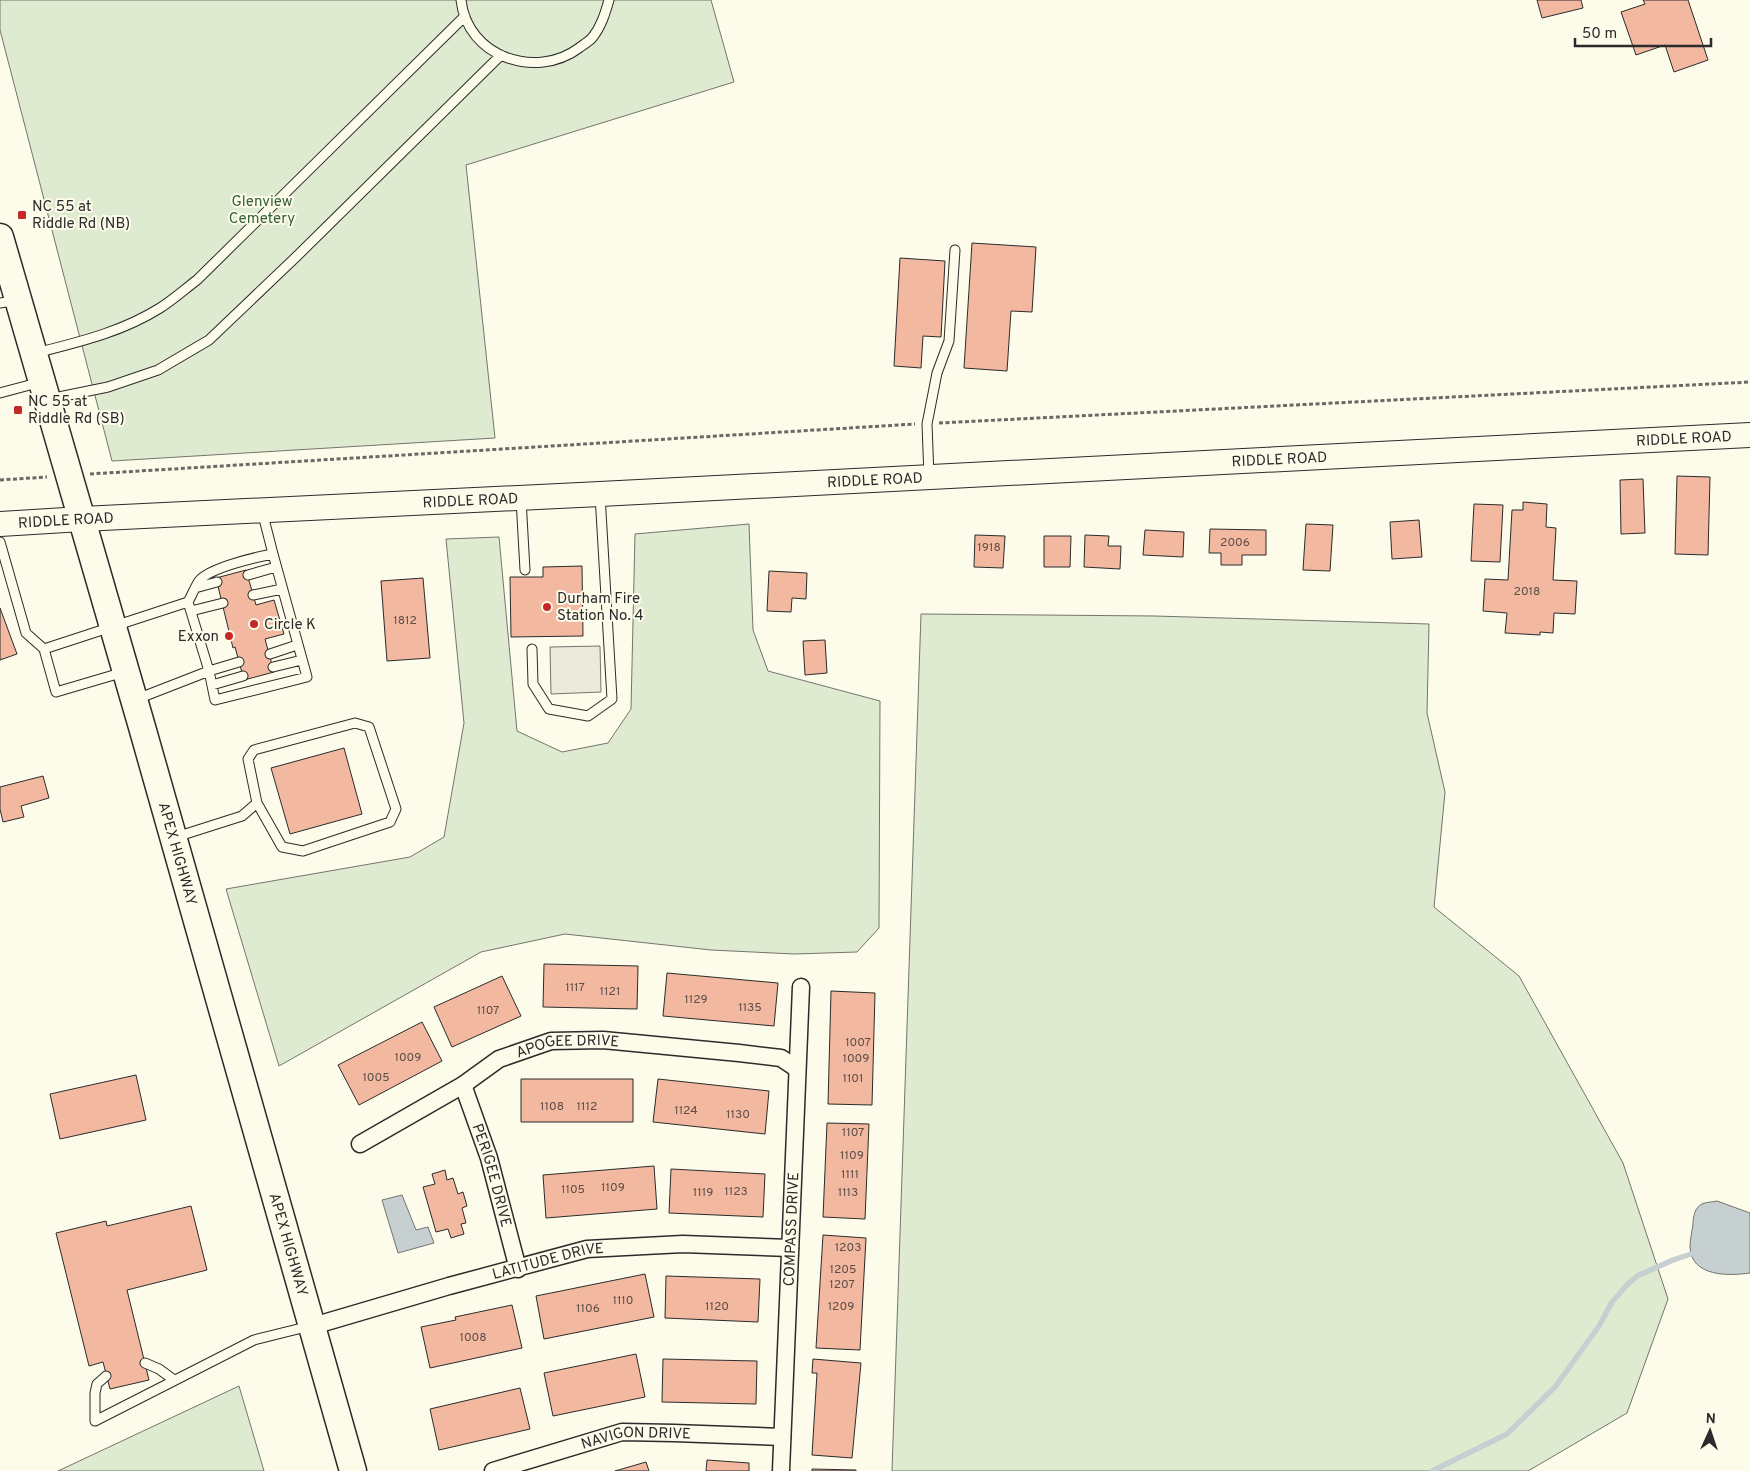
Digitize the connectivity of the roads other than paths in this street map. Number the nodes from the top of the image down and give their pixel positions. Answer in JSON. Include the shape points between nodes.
{"nodes":[{"id":1,"x":461,"y":0,"type":"edge"},
{"id":2,"x":609,"y":0,"type":"edge"},
{"id":3,"x":465,"y":16,"type":"junction"},
{"id":4,"x":500,"y":56,"type":"junction"},
{"id":5,"x":0,"y":237,"type":"edge"},
{"id":6,"x":955,"y":250,"type":"dead end"},
{"id":7,"x":4,"y":266,"type":"edge"},
{"id":8,"x":9,"y":302,"type":"edge"},
{"id":9,"x":34,"y":353,"type":"junction"},
{"id":10,"x":44,"y":390,"type":"junction"},
{"id":11,"x":0,"y":393,"type":"edge"},
{"id":12,"x":1750,"y":435,"type":"edge"},
{"id":13,"x":929,"y":477,"type":"junction"},
{"id":14,"x":600,"y":494,"type":"junction"},
{"id":15,"x":521,"y":498,"type":"junction"},
{"id":16,"x":262,"y":511,"type":"junction"},
{"id":17,"x":82,"y":519,"type":"junction"},
{"id":18,"x":0,"y":524,"type":"edge"},
{"id":19,"x":0,"y":542,"type":"edge"},
{"id":20,"x":272,"y":554,"type":"junction"},
{"id":21,"x":276,"y":567,"type":"junction"},
{"id":22,"x":525,"y":570,"type":"dead end"},
{"id":23,"x":248,"y":574,"type":"dead end"},
{"id":24,"x":217,"y":582,"type":"dead end"},
{"id":25,"x":196,"y":588,"type":"junction"},
{"id":26,"x":282,"y":589,"type":"junction"},
{"id":27,"x":253,"y":595,"type":"dead end"},
{"id":28,"x":223,"y":602,"type":"dead end"},
{"id":29,"x":189,"y":606,"type":"junction"},
{"id":30,"x":113,"y":626,"type":"junction"},
{"id":31,"x":298,"y":646,"type":"junction"},
{"id":32,"x":44,"y":649,"type":"junction"},
{"id":33,"x":532,"y":649,"type":"dead end"},
{"id":34,"x":270,"y":654,"type":"dead end"},
{"id":35,"x":302,"y":660,"type":"junction"},
{"id":36,"x":239,"y":662,"type":"dead end"},
{"id":37,"x":273,"y":667,"type":"dead end"},
{"id":38,"x":126,"y":671,"type":"junction"},
{"id":39,"x":209,"y":671,"type":"junction"},
{"id":40,"x":243,"y":676,"type":"dead end"},
{"id":41,"x":212,"y":685,"type":"junction"},
{"id":42,"x":134,"y":700,"type":"junction"},
{"id":43,"x":257,"y":803,"type":"junction"},
{"id":44,"x":173,"y":838,"type":"junction"},
{"id":45,"x":801,"y":987,"type":"dead end"},
{"id":46,"x":796,"y":1068,"type":"junction"},
{"id":47,"x":463,"y":1084,"type":"junction"},
{"id":48,"x":360,"y":1144,"type":"dead end"},
{"id":49,"x":790,"y":1248,"type":"junction"},
{"id":50,"x":518,"y":1269,"type":"junction"},
{"id":51,"x":313,"y":1326,"type":"junction"},
{"id":52,"x":145,"y":1363,"type":"dead end"},
{"id":53,"x":106,"y":1376,"type":"dead end"},
{"id":54,"x":174,"y":1380,"type":"junction"},
{"id":55,"x":782,"y":1437,"type":"junction"},
{"id":56,"x":353,"y":1471,"type":"edge"},
{"id":57,"x":493,"y":1471,"type":"edge"},
{"id":58,"x":781,"y":1471,"type":"edge"}],
"edges":[{"from":1,"to":3,"type":"lane"},
{"from":2,"to":4,"type":"lane","via":[[603,22],[591,39],[569,56],[546,63],[519,62]]},
{"from":3,"to":4,"type":"lane","via":[[478,38]]},
{"from":3,"to":9,"type":"lane","via":[[197,280],[160,308],[121,328],[91,340]]},
{"from":4,"to":10,"type":"lane","via":[[209,340],[158,370],[108,387]]},
{"from":5,"to":7,"type":"main road","name":"APEX HIGHWAY"},
{"from":6,"to":13,"type":"lane","via":[[949,341],[937,373],[926,424]]},
{"from":7,"to":8,"type":"main road","name":"APEX HIGHWAY"},
{"from":8,"to":9,"type":"main road","name":"APEX HIGHWAY"},
{"from":9,"to":10,"type":"main road","name":"APEX HIGHWAY"},
{"from":10,"to":11,"type":"lane"},
{"from":10,"to":17,"type":"main road","name":"APEX HIGHWAY"},
{"from":12,"to":13,"type":"main road","name":"RIDDLE ROAD"},
{"from":13,"to":14,"type":"main road","name":"RIDDLE ROAD"},
{"from":14,"to":15,"type":"main road","name":"RIDDLE ROAD"},
{"from":14,"to":33,"type":"lane","via":[[612,699],[588,716],[549,710],[533,684]]},
{"from":15,"to":16,"type":"main road","name":"RIDDLE ROAD"},
{"from":15,"to":22,"type":"lane"},
{"from":16,"to":17,"type":"main road","name":"RIDDLE ROAD"},
{"from":16,"to":20,"type":"lane"},
{"from":17,"to":18,"type":"main road","name":"RIDDLE ROAD"},
{"from":17,"to":30,"type":"main road","name":"APEX HIGHWAY"},
{"from":19,"to":32,"type":"lane","via":[[26,633]]},
{"from":20,"to":21,"type":"lane"},
{"from":20,"to":25,"type":"lane","via":[[209,572]]},
{"from":21,"to":23,"type":"lane"},
{"from":21,"to":26,"type":"lane"},
{"from":24,"to":25,"type":"lane"},
{"from":25,"to":29,"type":"lane"},
{"from":26,"to":27,"type":"lane"},
{"from":26,"to":31,"type":"lane"},
{"from":28,"to":29,"type":"lane"},
{"from":29,"to":30,"type":"lane"},
{"from":29,"to":39,"type":"lane"},
{"from":30,"to":32,"type":"lane"},
{"from":30,"to":38,"type":"main road","name":"APEX HIGHWAY"},
{"from":31,"to":34,"type":"lane"},
{"from":31,"to":35,"type":"lane"},
{"from":32,"to":38,"type":"lane","via":[[56,692]]},
{"from":35,"to":37,"type":"lane"},
{"from":35,"to":41,"type":"lane","via":[[307,676],[216,700]]},
{"from":36,"to":39,"type":"lane"},
{"from":38,"to":42,"type":"main road","name":"APEX HIGHWAY"},
{"from":39,"to":41,"type":"lane"},
{"from":39,"to":42,"type":"lane"},
{"from":40,"to":41,"type":"lane"},
{"from":42,"to":44,"type":"main road","name":"APEX HIGHWAY"},
{"from":43,"to":43,"type":"lane","via":[[248,759],[254,750],[355,723],[369,727],[396,810],[390,822],[303,850],[282,847]]},
{"from":43,"to":44,"type":"lane","via":[[242,816]]},
{"from":44,"to":51,"type":"main road","name":"APEX HIGHWAY"},
{"from":45,"to":46,"type":"street","name":"COMPASS DRIVE"},
{"from":46,"to":47,"type":"street","name":"APOGEE DRIVE","via":[[781,1058],[739,1053],[603,1040],[551,1041],[499,1060]]},
{"from":46,"to":49,"type":"street","name":"COMPASS DRIVE"},
{"from":47,"to":48,"type":"street","name":"APOGEE DRIVE"},
{"from":47,"to":50,"type":"street","name":"PERIGEE DRIVE","via":[[490,1158]]},
{"from":49,"to":50,"type":"street","name":"LATITUDE DRIVE","via":[[683,1244],[587,1249]]},
{"from":49,"to":55,"type":"street","name":"COMPASS DRIVE"},
{"from":50,"to":51,"type":"street","name":"LATITUDE DRIVE","via":[[440,1288]]},
{"from":51,"to":54,"type":"lane","via":[[254,1340]]},
{"from":51,"to":56,"type":"main road","name":"APEX HIGHWAY"},
{"from":52,"to":54,"type":"lane"},
{"from":53,"to":54,"type":"lane","via":[[97,1384],[95,1421]]},
{"from":55,"to":57,"type":"street","name":"NAVIGON DRIVE","via":[[622,1432]]},
{"from":55,"to":58,"type":"street","name":"COMPASS DRIVE"}]}
